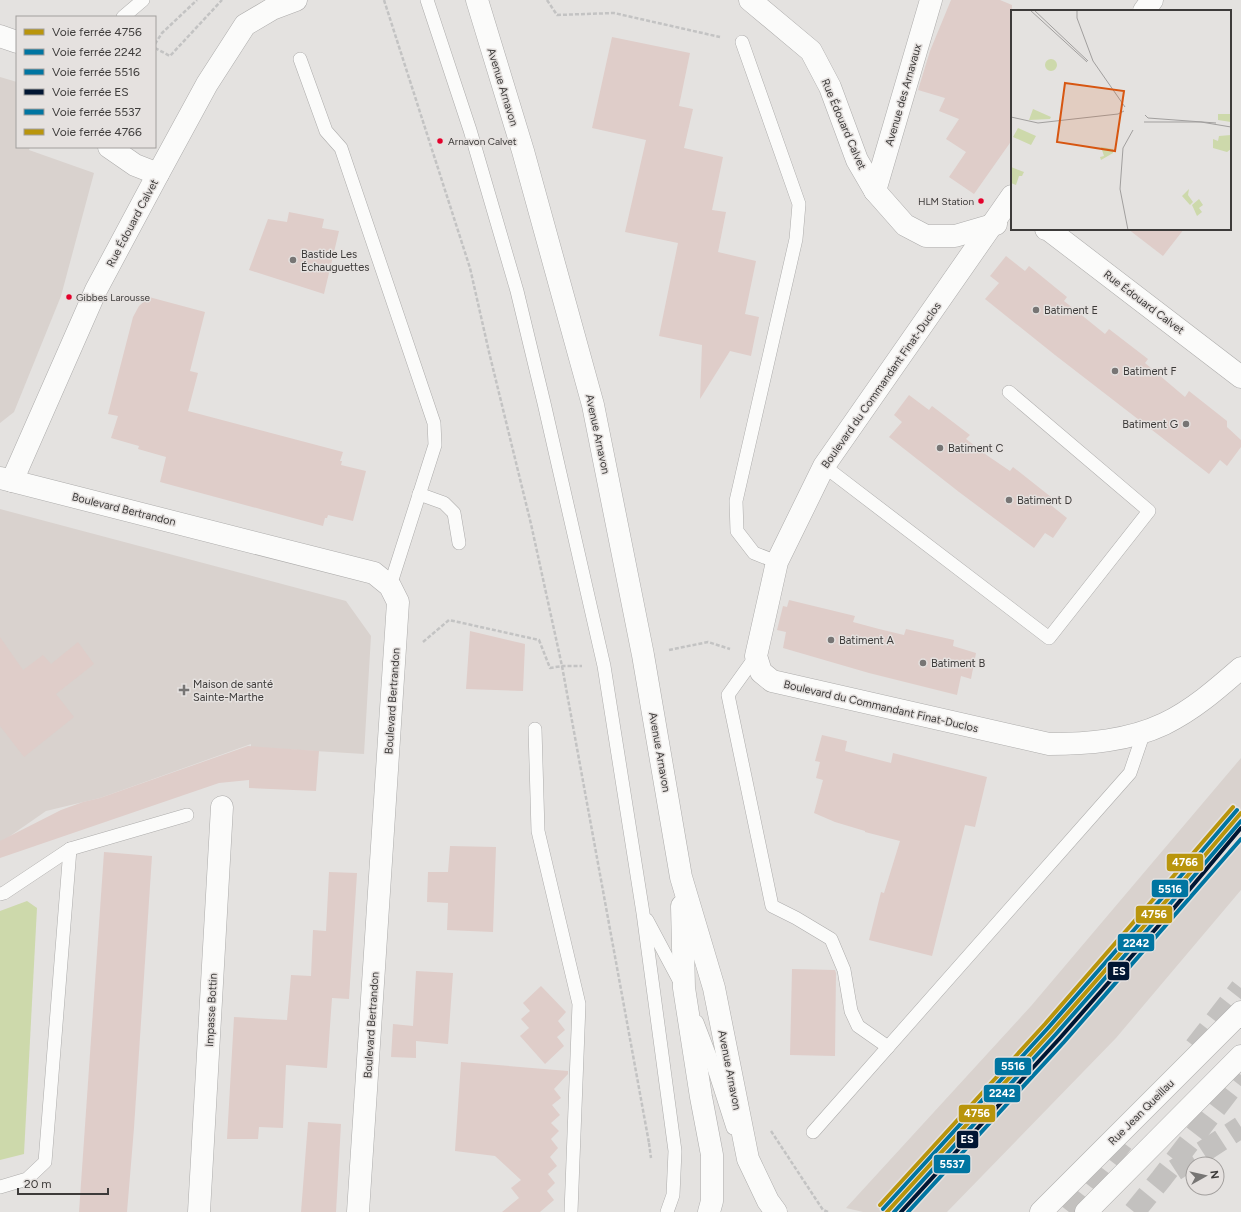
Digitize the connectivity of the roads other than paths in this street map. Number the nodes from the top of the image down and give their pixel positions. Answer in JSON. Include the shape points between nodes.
{"nodes":[{"id":1,"x":143,"y":0,"type":"edge"},
{"id":2,"x":296,"y":0,"type":"edge"},
{"id":3,"x":427,"y":0,"type":"edge"},
{"id":4,"x":477,"y":0,"type":"edge"},
{"id":5,"x":750,"y":0,"type":"edge"},
{"id":6,"x":931,"y":0,"type":"edge"},
{"id":7,"x":1152,"y":0,"type":"edge"},
{"id":8,"x":1145,"y":10,"type":"edge"},
{"id":9,"x":124,"y":16,"type":"edge"},
{"id":10,"x":0,"y":36,"type":"edge"},
{"id":11,"x":16,"y":42,"type":"edge"},
{"id":12,"x":742,"y":42,"type":"road end"},
{"id":13,"x":300,"y":60,"type":"dead end"},
{"id":14,"x":110,"y":148,"type":"edge"},
{"id":15,"x":158,"y":174,"type":"junction"},
{"id":16,"x":875,"y":191,"type":"junction"},
{"id":17,"x":1011,"y":199,"type":"edge"},
{"id":18,"x":1002,"y":223,"type":"edge"},
{"id":19,"x":1048,"y":230,"type":"edge"},
{"id":20,"x":1241,"y":377,"type":"edge"},
{"id":21,"x":1009,"y":392,"type":"dead end"},
{"id":22,"x":824,"y":466,"type":"junction"},
{"id":23,"x":6,"y":479,"type":"edge"},
{"id":24,"x":419,"y":494,"type":"junction"},
{"id":25,"x":459,"y":543,"type":"dead end"},
{"id":26,"x":777,"y":562,"type":"junction"},
{"id":27,"x":390,"y":586,"type":"junction"},
{"id":28,"x":756,"y":656,"type":"junction"},
{"id":29,"x":1241,"y":668,"type":"edge"},
{"id":30,"x":535,"y":729,"type":"dead end"},
{"id":31,"x":1144,"y":732,"type":"junction"},
{"id":32,"x":222,"y":807,"type":"dead end"},
{"id":33,"x":187,"y":815,"type":"dead end"},
{"id":34,"x":70,"y":849,"type":"junction"},
{"id":35,"x":681,"y":877,"type":"junction"},
{"id":36,"x":0,"y":894,"type":"edge"},
{"id":37,"x":643,"y":913,"type":"junction"},
{"id":38,"x":684,"y":988,"type":"junction"},
{"id":39,"x":1241,"y":1012,"type":"edge"},
{"id":40,"x":888,"y":1047,"type":"junction"},
{"id":41,"x":1241,"y":1056,"type":"edge"},
{"id":42,"x":813,"y":1132,"type":"dead end"},
{"id":43,"x":748,"y":1159,"type":"junction"},
{"id":44,"x":0,"y":1187,"type":"edge"},
{"id":45,"x":199,"y":1212,"type":"edge"},
{"id":46,"x":358,"y":1212,"type":"edge"},
{"id":47,"x":571,"y":1212,"type":"edge"},
{"id":48,"x":667,"y":1212,"type":"edge"},
{"id":49,"x":709,"y":1212,"type":"edge"},
{"id":50,"x":776,"y":1212,"type":"edge"},
{"id":51,"x":1041,"y":1212,"type":"edge"},
{"id":52,"x":1086,"y":1212,"type":"edge"}],
"edges":[{"from":1,"to":9,"type":"lane"},
{"from":2,"to":15,"type":"street","name":"Rue Édouard Calvet","via":[[272,9],[245,25],[207,84]]},
{"from":3,"to":37,"type":"lane","via":[[470,130],[517,291],[544,403],[604,666]]},
{"from":4,"to":35,"type":"street","name":"Avenue Arnavon","via":[[523,151],[593,405],[642,655]]},
{"from":5,"to":16,"type":"street","name":"Rue Édouard Calvet","via":[[811,51],[830,87],[857,160]]},
{"from":6,"to":16,"type":"street","name":"Avenue des Arnavaux"},
{"from":7,"to":8,"type":"street"},
{"from":10,"to":11,"type":"street"},
{"from":12,"to":26,"type":"lane","via":[[799,204],[796,239],[736,501],[737,531],[754,553]]},
{"from":13,"to":24,"type":"lane","via":[[326,131],[341,148],[434,422],[435,445]]},
{"from":14,"to":15,"type":"street","via":[[135,165]]},
{"from":15,"to":23,"type":"street","name":"Rue Édouard Calvet","via":[[96,290]]},
{"from":16,"to":18,"type":"street","name":"Rue Édouard Calvet","via":[[905,225],[926,236],[955,236]]},
{"from":17,"to":18,"type":"street","name":"Boulevard du Commandant Finat-Duclos"},
{"from":18,"to":22,"type":"street","name":"Boulevard du Commandant Finat-Duclos"},
{"from":19,"to":20,"type":"street","name":"Rue Édouard Calvet"},
{"from":21,"to":22,"type":"lane","via":[[1148,511],[1049,638]]},
{"from":22,"to":26,"type":"street","name":"Boulevard du Commandant Finat-Duclos"},
{"from":23,"to":27,"type":"street","name":"Boulevard Bertrandon","via":[[374,574]]},
{"from":24,"to":25,"type":"lane","via":[[444,503],[454,513]]},
{"from":24,"to":27,"type":"lane"},
{"from":26,"to":28,"type":"street","name":"Boulevard du Commandant Finat-Duclos"},
{"from":27,"to":46,"type":"street","name":"Boulevard Bertrandon","via":[[398,602]]},
{"from":28,"to":31,"type":"street","name":"Boulevard du Commandant Finat-Duclos","via":[[762,672],[772,681],[1049,744],[1112,740]]},
{"from":28,"to":40,"type":"lane","via":[[728,695],[772,906],[830,939],[844,970],[851,1011],[858,1026]]},
{"from":29,"to":31,"type":"street","name":"Boulevard du Commandant Finat-Duclos","via":[[1187,711]]},
{"from":30,"to":47,"type":"lane","via":[[538,831],[578,1004]]},
{"from":31,"to":40,"type":"lane","via":[[1130,773]]},
{"from":32,"to":45,"type":"street","name":"Impasse Bottin"},
{"from":33,"to":34,"type":"lane"},
{"from":34,"to":36,"type":"lane"},
{"from":34,"to":44,"type":"lane","via":[[45,1162],[27,1179]]},
{"from":35,"to":38,"type":"street","name":"Avenue Arnavon"},
{"from":35,"to":43,"type":"street","name":"Avenue Arnavon","via":[[714,988]]},
{"from":37,"to":38,"type":"lane"},
{"from":37,"to":48,"type":"lane","via":[[675,1151],[673,1195]]},
{"from":38,"to":43,"type":"lane","via":[[710,1056],[731,1124]]},
{"from":38,"to":49,"type":"street","name":"Avenue Arnavon","via":[[712,1155],[712,1201]]},
{"from":39,"to":51,"type":"street","name":"Rue Jean Queillau"},
{"from":40,"to":42,"type":"lane"},
{"from":41,"to":52,"type":"street"},
{"from":43,"to":50,"type":"street","name":"Avenue Arnavon"}]}
